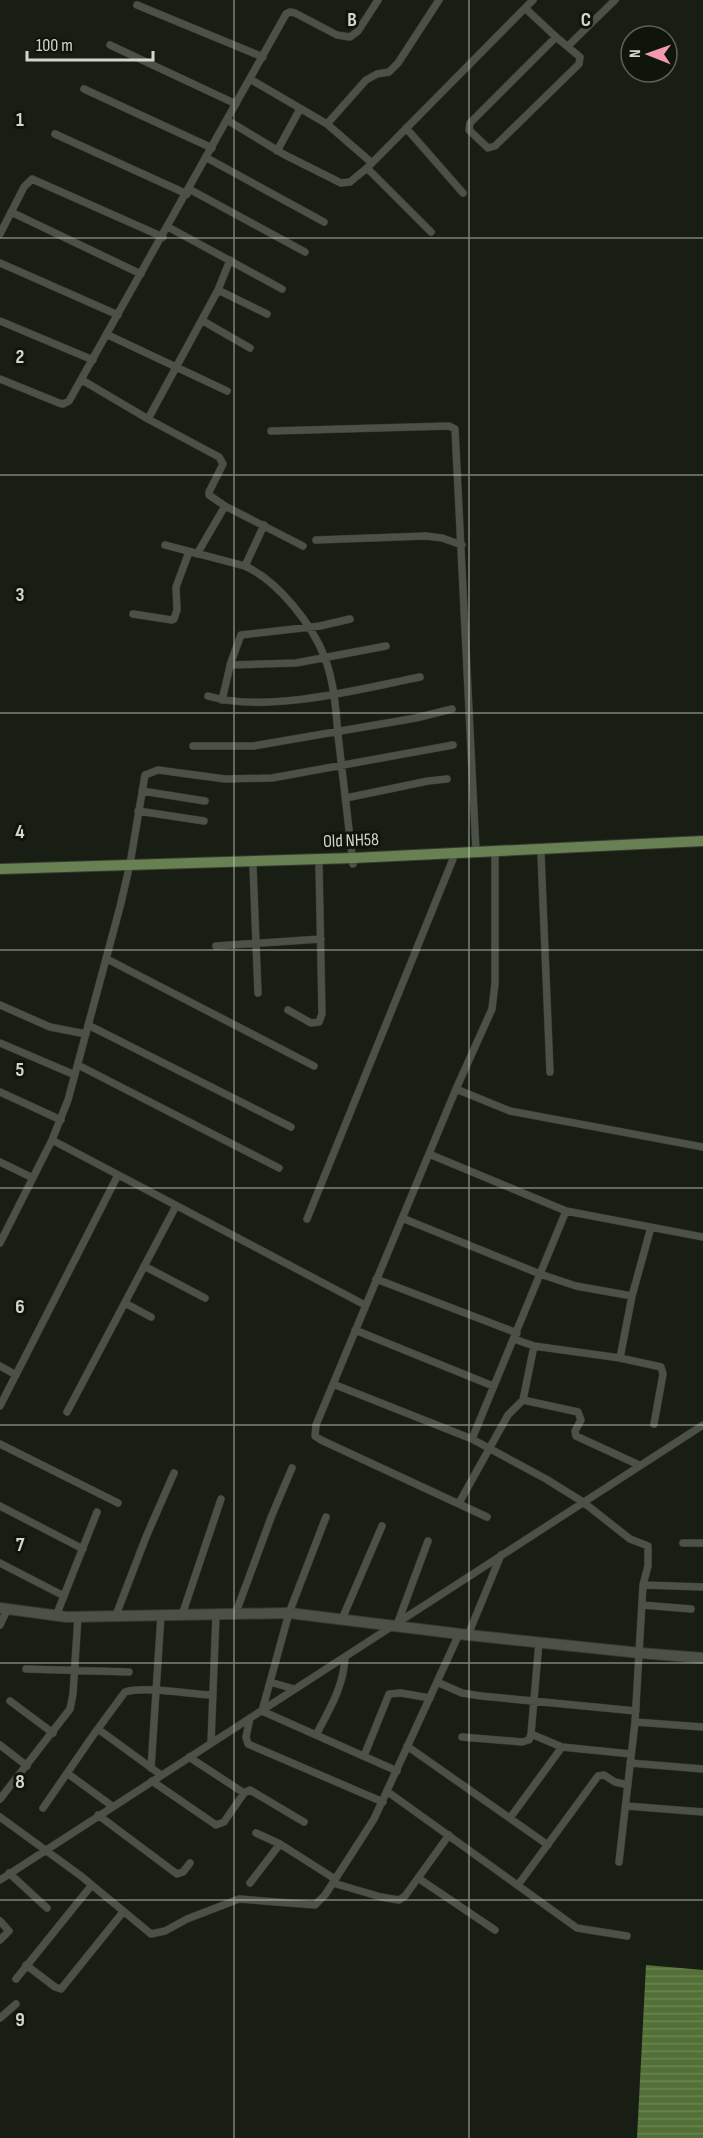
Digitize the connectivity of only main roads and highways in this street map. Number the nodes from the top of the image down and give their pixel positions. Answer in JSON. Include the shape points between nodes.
{"nodes":[{"id":1,"x":703,"y":841,"type":"edge"},
{"id":2,"x":703,"y":848,"type":"edge"},
{"id":3,"x":353,"y":861,"type":"junction"},
{"id":4,"x":129,"y":868,"type":"junction"},
{"id":5,"x":0,"y":869,"type":"edge"},
{"id":6,"x":0,"y":875,"type":"edge"}],
"edges":[{"from":1,"to":3,"type":"main road","name":"Old NH58"},
{"from":2,"to":3,"type":"main road","name":"Old NH58"},
{"from":3,"to":4,"type":"main road","name":"Old NH58"},
{"from":3,"to":4,"type":"main road","name":"Old NH58"},
{"from":4,"to":5,"type":"main road","name":"Old NH58"},
{"from":4,"to":6,"type":"main road","name":"Old NH58"}]}
